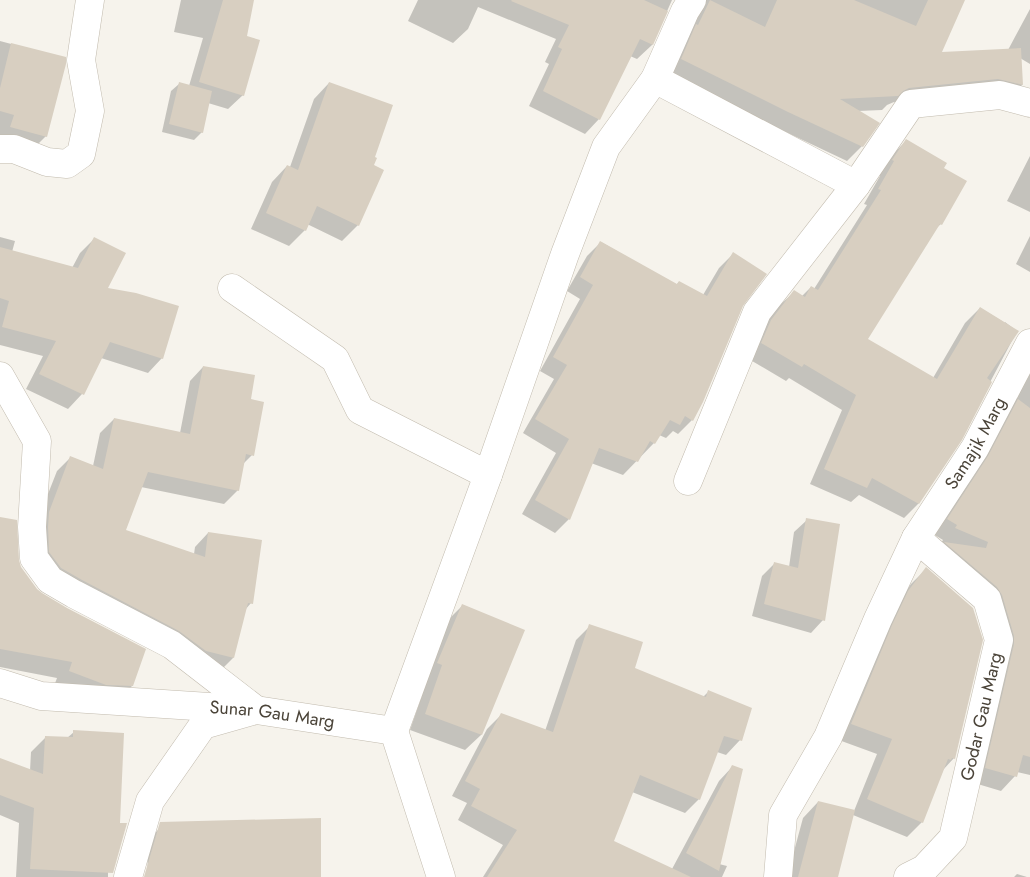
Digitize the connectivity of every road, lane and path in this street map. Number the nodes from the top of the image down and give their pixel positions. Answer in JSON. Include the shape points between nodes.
{"nodes":[{"id":1,"x":90,"y":0,"type":"edge"},
{"id":2,"x":681,"y":4,"type":"edge"},
{"id":3,"x":655,"y":79,"type":"junction"},
{"id":4,"x":1030,"y":103,"type":"edge"},
{"id":5,"x":0,"y":149,"type":"edge"},
{"id":6,"x":856,"y":185,"type":"junction"},
{"id":7,"x":232,"y":288,"type":"dead end"},
{"id":8,"x":1030,"y":343,"type":"edge"},
{"id":9,"x":0,"y":376,"type":"edge"},
{"id":10,"x":488,"y":475,"type":"junction"},
{"id":11,"x":688,"y":480,"type":"dead end"},
{"id":12,"x":916,"y":538,"type":"junction"},
{"id":13,"x":0,"y":683,"type":"edge"},
{"id":14,"x":256,"y":710,"type":"junction"},
{"id":15,"x":394,"y":731,"type":"junction"},
{"id":16,"x":128,"y":877,"type":"edge"},
{"id":17,"x":441,"y":877,"type":"edge"},
{"id":18,"x":778,"y":877,"type":"edge"},
{"id":19,"x":908,"y":877,"type":"edge"}],
"edges":[{"from":1,"to":5,"type":"street","via":[[81,60],[90,111],[81,154],[67,164],[47,162],[14,149]]},
{"from":2,"to":3,"type":"street"},
{"from":3,"to":6,"type":"street"},
{"from":3,"to":10,"type":"street","via":[[606,147]]},
{"from":4,"to":6,"type":"street","via":[[1000,95],[911,104]]},
{"from":6,"to":11,"type":"street","via":[[758,312]]},
{"from":7,"to":10,"type":"street","via":[[335,359],[360,410]]},
{"from":8,"to":12,"type":"street","name":"Samajik Marg","via":[[975,448]]},
{"from":9,"to":14,"type":"street","via":[[37,441],[32,527],[34,558],[50,580],[172,645]]},
{"from":10,"to":15,"type":"street"},
{"from":12,"to":18,"type":"street","name":"Samajik Marg","via":[[828,737],[783,815]]},
{"from":12,"to":19,"type":"street","name":"Godar Gau Marg","via":[[986,599],[999,640],[954,838],[924,869]]},
{"from":13,"to":14,"type":"street","name":"Sunar Gau Marg","via":[[41,696]]},
{"from":14,"to":15,"type":"street","name":"Sunar Gau Marg"},
{"from":14,"to":16,"type":"street","via":[[203,725],[150,801]]},
{"from":15,"to":17,"type":"street"}]}
